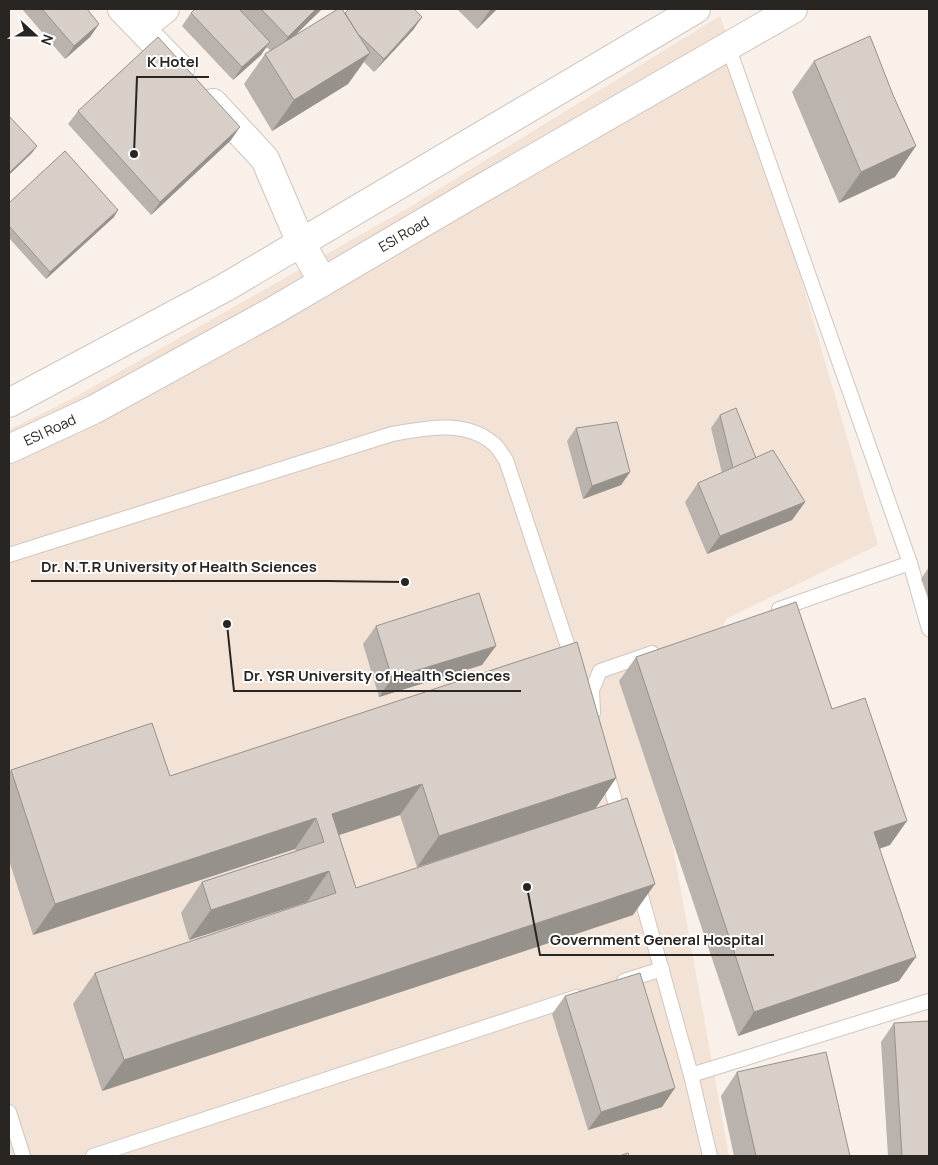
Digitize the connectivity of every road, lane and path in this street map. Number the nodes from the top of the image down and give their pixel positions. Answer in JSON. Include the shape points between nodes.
{"nodes":[{"id":1,"x":122,"y":9,"type":"edge"},
{"id":2,"x":165,"y":9,"type":"edge"},
{"id":3,"x":696,"y":9,"type":"edge"},
{"id":4,"x":793,"y":9,"type":"edge"},
{"id":5,"x":141,"y":28,"type":"junction"},
{"id":6,"x":728,"y":46,"type":"junction"},
{"id":7,"x":301,"y":243,"type":"junction"},
{"id":8,"x":323,"y":282,"type":"junction"},
{"id":9,"x":9,"y":403,"type":"edge"},
{"id":10,"x":9,"y":450,"type":"edge"},
{"id":11,"x":9,"y":555,"type":"edge"},
{"id":12,"x":910,"y":563,"type":"junction"},
{"id":13,"x":769,"y":612,"type":"edge"},
{"id":14,"x":929,"y":629,"type":"edge"},
{"id":15,"x":666,"y":648,"type":"edge"},
{"id":16,"x":571,"y":656,"type":"edge"},
{"id":17,"x":593,"y":725,"type":"edge"},
{"id":18,"x":602,"y":757,"type":"edge"},
{"id":19,"x":623,"y":830,"type":"edge"},
{"id":20,"x":636,"y":876,"type":"edge"},
{"id":21,"x":662,"y":969,"type":"junction"},
{"id":22,"x":614,"y":984,"type":"edge"},
{"id":23,"x":586,"y":994,"type":"edge"},
{"id":24,"x":929,"y":1001,"type":"edge"},
{"id":25,"x":691,"y":1075,"type":"junction"},
{"id":26,"x":9,"y":1112,"type":"edge"},
{"id":27,"x":23,"y":1156,"type":"edge"},
{"id":28,"x":93,"y":1156,"type":"edge"},
{"id":29,"x":710,"y":1156,"type":"edge"}],
"edges":[{"from":1,"to":5,"type":"street"},
{"from":2,"to":5,"type":"street"},
{"from":3,"to":7,"type":"street"},
{"from":4,"to":6,"type":"street","name":"ESI Road"},
{"from":5,"to":7,"type":"street","via":[[265,159]]},
{"from":6,"to":8,"type":"street","name":"ESI Road"},
{"from":6,"to":12,"type":"lane"},
{"from":7,"to":8,"type":"street"},
{"from":7,"to":9,"type":"street","via":[[226,288]]},
{"from":8,"to":10,"type":"street","name":"ESI Road","via":[[93,410]]},
{"from":11,"to":16,"type":"lane","via":[[392,434],[456,427],[476,433],[494,444],[506,460]]},
{"from":12,"to":13,"type":"lane"},
{"from":12,"to":14,"type":"lane"},
{"from":15,"to":17,"type":"lane","via":[[600,670],[592,690]]},
{"from":18,"to":19,"type":"lane"},
{"from":20,"to":21,"type":"lane"},
{"from":21,"to":22,"type":"lane"},
{"from":21,"to":25,"type":"lane"},
{"from":23,"to":28,"type":"lane"},
{"from":24,"to":25,"type":"lane"},
{"from":25,"to":29,"type":"lane"},
{"from":26,"to":27,"type":"lane"}]}
